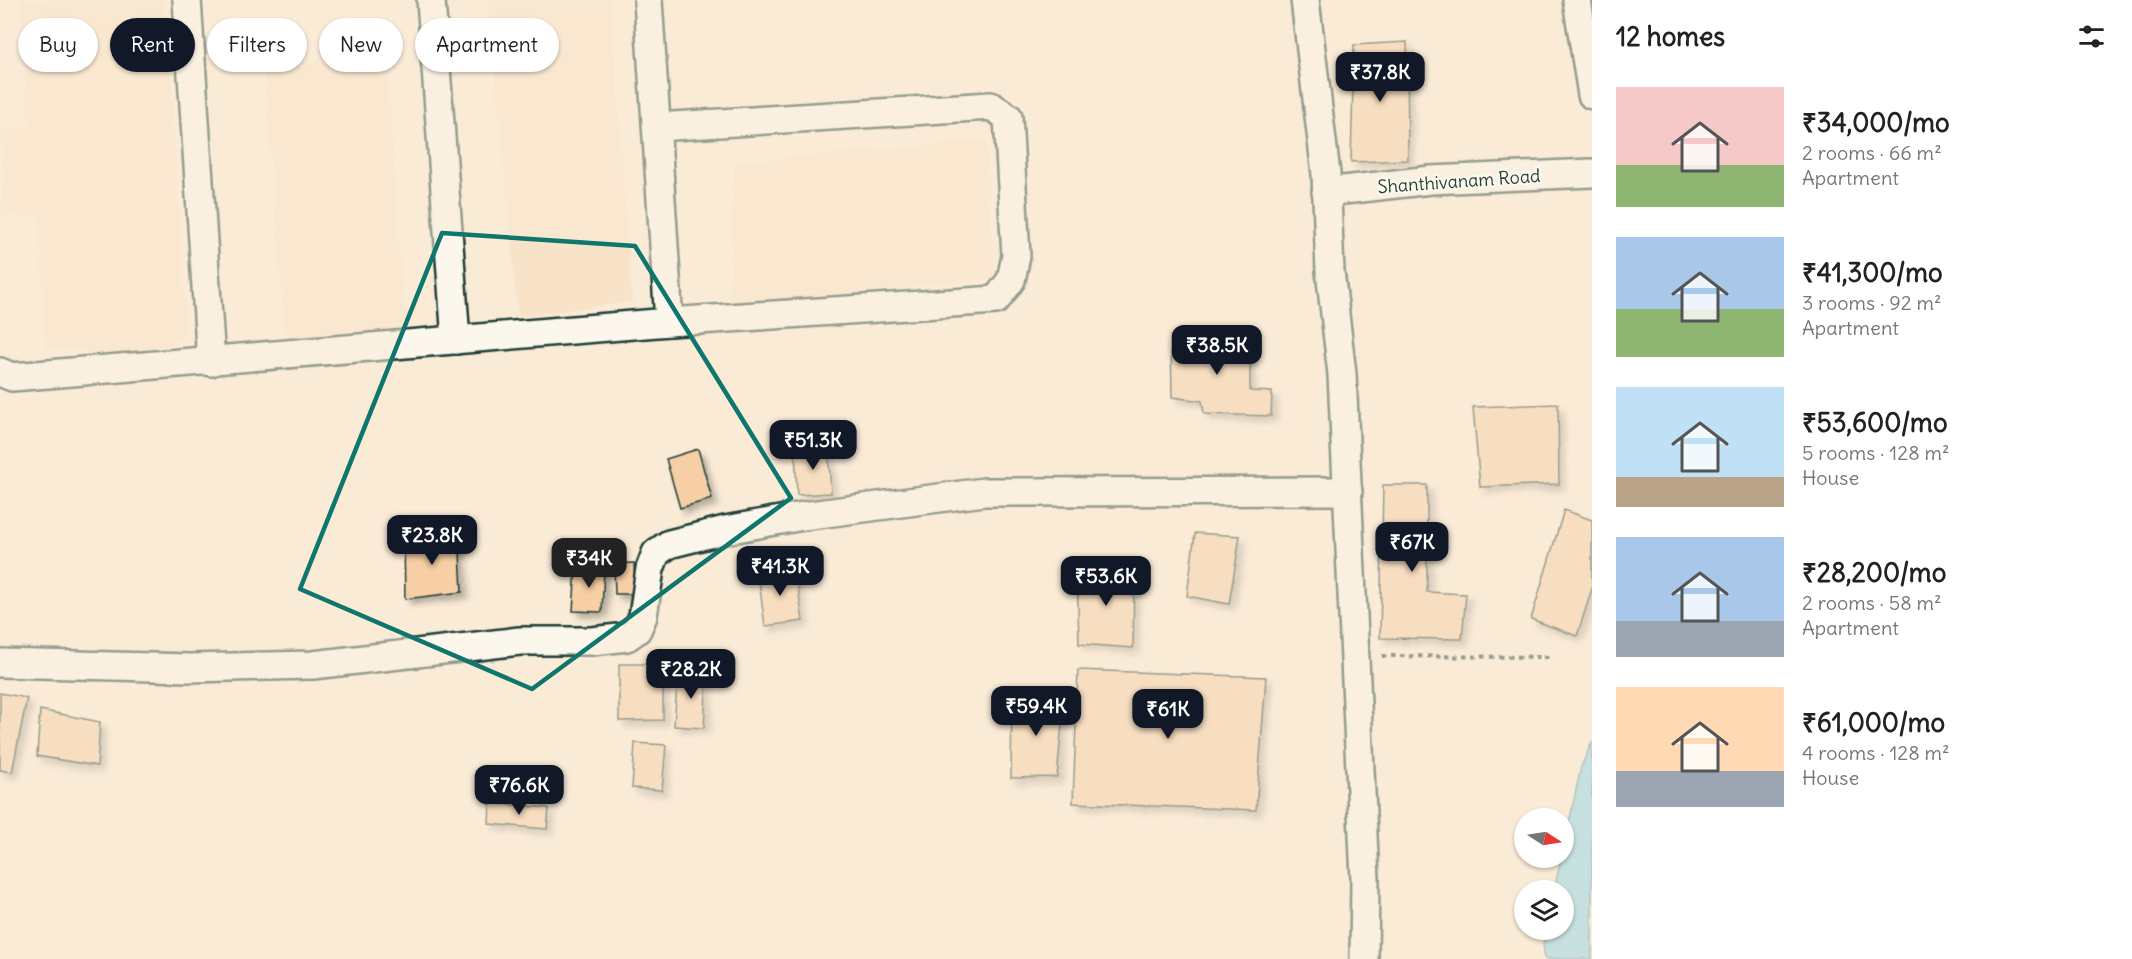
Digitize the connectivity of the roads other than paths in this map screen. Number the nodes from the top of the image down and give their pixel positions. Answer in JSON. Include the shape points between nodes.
{"nodes":[{"id":1,"x":187,"y":0,"type":"edge"},
{"id":2,"x":431,"y":0,"type":"edge"},
{"id":3,"x":648,"y":0,"type":"edge"},
{"id":4,"x":1305,"y":0,"type":"edge"},
{"id":5,"x":1577,"y":0,"type":"edge"},
{"id":6,"x":1592,"y":95,"type":"edge"},
{"id":7,"x":657,"y":127,"type":"junction"},
{"id":8,"x":1592,"y":173,"type":"edge"},
{"id":9,"x":1326,"y":192,"type":"junction"},
{"id":10,"x":669,"y":322,"type":"junction"},
{"id":11,"x":456,"y":340,"type":"junction"},
{"id":12,"x":212,"y":362,"type":"junction"},
{"id":13,"x":0,"y":372,"type":"edge"},
{"id":14,"x":1348,"y":491,"type":"junction"},
{"id":15,"x":0,"y":663,"type":"edge"},
{"id":16,"x":1364,"y":959,"type":"edge"}],
"edges":[{"from":1,"to":12,"type":"street"},
{"from":2,"to":11,"type":"street"},
{"from":3,"to":7,"type":"street"},
{"from":4,"to":9,"type":"street"},
{"from":5,"to":6,"type":"street"},
{"from":7,"to":10,"type":"street"},
{"from":7,"to":10,"type":"street","via":[[991,106],[1008,117],[1016,256],[1011,280],[996,300]]},
{"from":8,"to":9,"type":"street","name":"Shanthivanam Road","via":[[1431,180]]},
{"from":9,"to":14,"type":"street"},
{"from":10,"to":11,"type":"street"},
{"from":11,"to":12,"type":"street"},
{"from":12,"to":13,"type":"street","via":[[12,378]]},
{"from":14,"to":15,"type":"street","via":[[984,492],[803,516],[725,531],[669,544],[656,553],[643,616],[637,630],[627,637],[592,641],[520,640],[313,664],[189,668]]},
{"from":14,"to":16,"type":"street","via":[[1365,879]]}]}
